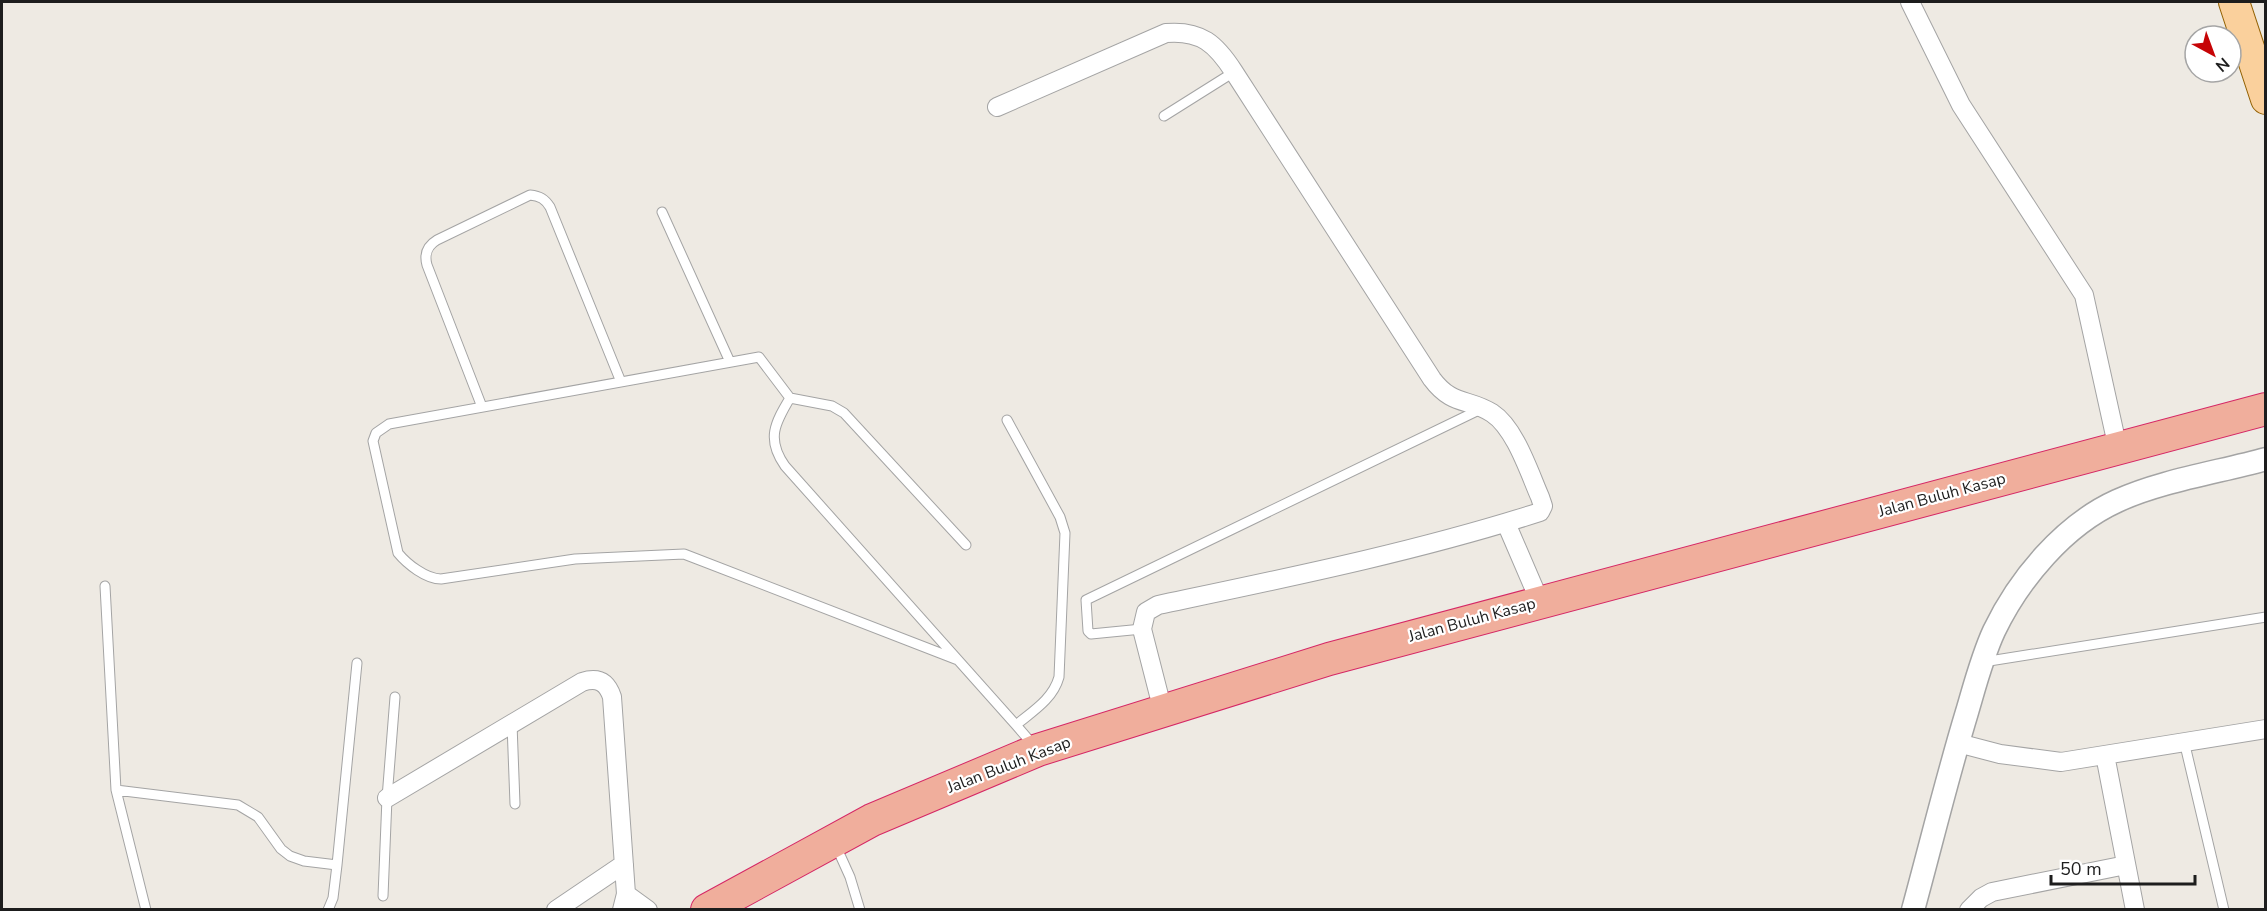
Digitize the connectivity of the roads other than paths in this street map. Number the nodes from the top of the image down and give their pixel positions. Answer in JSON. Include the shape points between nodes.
{"nodes":[{"id":1,"x":1910,"y":2,"type":"edge"},
{"id":2,"x":2239,"y":6,"type":"edge"},
{"id":3,"x":1234,"y":72,"type":"junction"},
{"id":4,"x":2265,"y":99,"type":"edge"},
{"id":5,"x":998,"y":107,"type":"dead end"},
{"id":6,"x":1164,"y":116,"type":"dead end"},
{"id":7,"x":662,"y":213,"type":"dead end"},
{"id":8,"x":730,"y":362,"type":"junction"},
{"id":9,"x":621,"y":382,"type":"junction"},
{"id":10,"x":790,"y":398,"type":"junction"},
{"id":11,"x":482,"y":407,"type":"junction"},
{"id":12,"x":1483,"y":408,"type":"junction"},
{"id":13,"x":2265,"y":409,"type":"edge"},
{"id":14,"x":1007,"y":420,"type":"dead end"},
{"id":15,"x":2118,"y":448,"type":"junction"},
{"id":16,"x":2265,"y":459,"type":"edge"},
{"id":17,"x":1506,"y":523,"type":"junction"},
{"id":18,"x":966,"y":545,"type":"dead end"},
{"id":19,"x":105,"y":586,"type":"dead end"},
{"id":20,"x":1540,"y":602,"type":"junction"},
{"id":21,"x":2265,"y":617,"type":"edge"},
{"id":22,"x":1142,"y":629,"type":"junction"},
{"id":23,"x":958,"y":660,"type":"junction"},
{"id":24,"x":357,"y":663,"type":"dead end"},
{"id":25,"x":1982,"y":663,"type":"junction"},
{"id":26,"x":395,"y":697,"type":"dead end"},
{"id":27,"x":1163,"y":711,"type":"junction"},
{"id":28,"x":512,"y":724,"type":"junction"},
{"id":29,"x":1016,"y":725,"type":"junction"},
{"id":30,"x":2265,"y":729,"type":"edge"},
{"id":31,"x":2184,"y":741,"type":"junction"},
{"id":32,"x":1958,"y":743,"type":"junction"},
{"id":33,"x":1038,"y":750,"type":"junction"},
{"id":34,"x":2105,"y":755,"type":"junction"},
{"id":35,"x":116,"y":790,"type":"junction"},
{"id":36,"x":387,"y":798,"type":"junction"},
{"id":37,"x":516,"y":804,"type":"dead end"},
{"id":38,"x":834,"y":841,"type":"junction"},
{"id":39,"x":624,"y":864,"type":"junction"},
{"id":40,"x":337,"y":865,"type":"junction"},
{"id":41,"x":2126,"y":865,"type":"junction"},
{"id":42,"x":383,"y":896,"type":"dead end"},
{"id":43,"x":624,"y":902,"type":"edge"},
{"id":44,"x":146,"y":909,"type":"edge"},
{"id":45,"x":328,"y":909,"type":"edge"},
{"id":46,"x":556,"y":909,"type":"edge"},
{"id":47,"x":648,"y":909,"type":"edge"},
{"id":48,"x":707,"y":909,"type":"edge"},
{"id":49,"x":860,"y":909,"type":"edge"},
{"id":50,"x":1913,"y":909,"type":"edge"},
{"id":51,"x":1969,"y":909,"type":"edge"},
{"id":52,"x":2135,"y":909,"type":"edge"},
{"id":53,"x":2224,"y":909,"type":"edge"}],
"edges":[{"from":1,"to":15,"type":"street","via":[[1961,105],[2085,295]]},
{"from":2,"to":4,"type":"main road"},
{"from":3,"to":5,"type":"street","via":[[1205,39],[1180,32],[1166,33]]},
{"from":3,"to":6,"type":"lane"},
{"from":3,"to":12,"type":"street","via":[[1432,379],[1451,398]]},
{"from":7,"to":8,"type":"lane"},
{"from":8,"to":9,"type":"lane"},
{"from":8,"to":10,"type":"lane","via":[[759,357]]},
{"from":9,"to":11,"type":"lane"},
{"from":9,"to":11,"type":"lane","via":[[550,207],[546,200],[531,195],[437,240],[427,250],[427,265]]},
{"from":10,"to":18,"type":"lane","via":[[832,406],[844,413]]},
{"from":10,"to":23,"type":"lane","via":[[775,426],[778,457]]},
{"from":11,"to":23,"type":"lane","via":[[389,424],[372,441],[398,552],[426,576],[441,579],[575,559],[684,555]]},
{"from":12,"to":17,"type":"street","via":[[1507,428],[1543,506],[1540,512]]},
{"from":12,"to":22,"type":"lane","via":[[1086,600],[1091,634]]},
{"from":13,"to":15,"type":"highway","name":"Jalan Buluh Kasap"},
{"from":14,"to":29,"type":"lane","via":[[1065,533],[1059,677],[1046,700]]},
{"from":15,"to":20,"type":"highway","name":"Jalan Buluh Kasap"},
{"from":16,"to":25,"type":"street","via":[[2117,501],[2082,521],[2052,548],[2008,606]]},
{"from":17,"to":20,"type":"street"},
{"from":17,"to":22,"type":"street","via":[[1330,568],[1158,605],[1146,612]]},
{"from":19,"to":35,"type":"lane"},
{"from":20,"to":27,"type":"highway","name":"Jalan Buluh Kasap","via":[[1329,659]]},
{"from":21,"to":25,"type":"lane"},
{"from":22,"to":27,"type":"street"},
{"from":23,"to":29,"type":"lane"},
{"from":24,"to":40,"type":"lane"},
{"from":25,"to":32,"type":"street"},
{"from":26,"to":36,"type":"lane"},
{"from":27,"to":33,"type":"highway","name":"Jalan Buluh Kasap"},
{"from":28,"to":36,"type":"street"},
{"from":28,"to":37,"type":"lane"},
{"from":28,"to":39,"type":"street","via":[[582,682],[602,681],[609,688]]},
{"from":29,"to":33,"type":"lane"},
{"from":30,"to":31,"type":"street"},
{"from":31,"to":34,"type":"street"},
{"from":31,"to":53,"type":"lane"},
{"from":32,"to":34,"type":"street","via":[[2057,762]]},
{"from":32,"to":50,"type":"street"},
{"from":33,"to":38,"type":"highway","name":"Jalan Buluh Kasap","via":[[872,820]]},
{"from":34,"to":41,"type":"street"},
{"from":35,"to":40,"type":"lane","via":[[238,805],[258,818],[290,856]]},
{"from":35,"to":44,"type":"lane"},
{"from":36,"to":42,"type":"lane"},
{"from":38,"to":48,"type":"highway","name":"Jalan Buluh Kasap"},
{"from":38,"to":49,"type":"lane"},
{"from":39,"to":43,"type":"street"},
{"from":39,"to":46,"type":"street"},
{"from":40,"to":45,"type":"lane"},
{"from":41,"to":51,"type":"street","via":[[1992,892]]},
{"from":41,"to":52,"type":"street"},
{"from":43,"to":47,"type":"street"}]}
